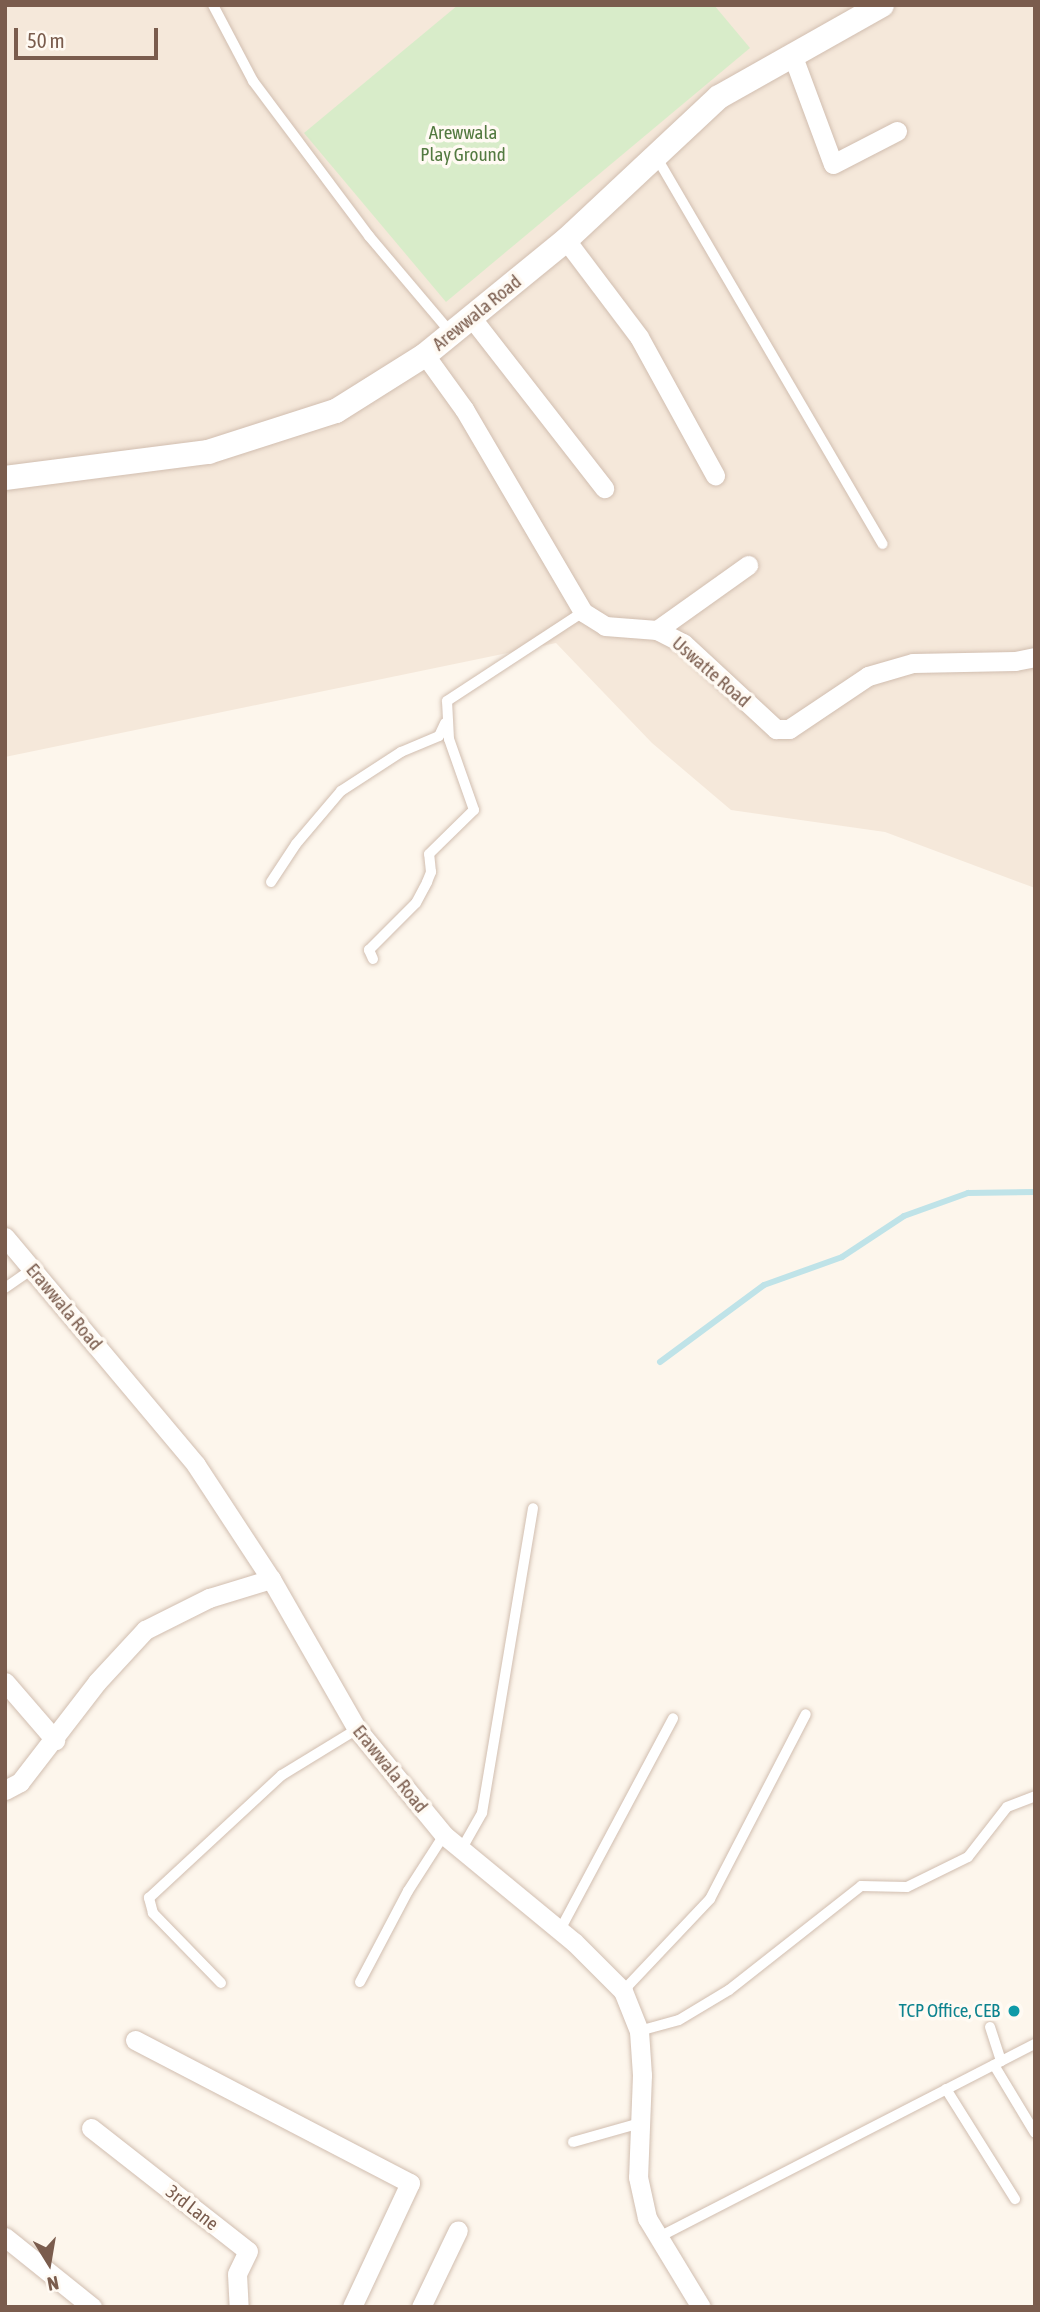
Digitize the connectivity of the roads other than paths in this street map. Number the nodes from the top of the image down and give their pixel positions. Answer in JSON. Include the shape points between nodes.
{"nodes":[{"id":1,"x":214,"y":5,"type":"edge"},
{"id":2,"x":882,"y":5,"type":"edge"},
{"id":3,"x":792,"y":54,"type":"junction"},
{"id":4,"x":897,"y":131,"type":"dead end"},
{"id":5,"x":654,"y":154,"type":"junction"},
{"id":6,"x":566,"y":240,"type":"junction"},
{"id":7,"x":471,"y":317,"type":"junction"},
{"id":8,"x":451,"y":334,"type":"junction"},
{"id":9,"x":425,"y":355,"type":"junction"},
{"id":10,"x":715,"y":475,"type":"dead end"},
{"id":11,"x":5,"y":478,"type":"edge"},
{"id":12,"x":604,"y":488,"type":"dead end"},
{"id":13,"x":883,"y":544,"type":"dead end"},
{"id":14,"x":748,"y":565,"type":"dead end"},
{"id":15,"x":583,"y":612,"type":"junction"},
{"id":16,"x":657,"y":630,"type":"junction"},
{"id":17,"x":1035,"y":657,"type":"edge"},
{"id":18,"x":445,"y":722,"type":"junction"},
{"id":19,"x":271,"y":881,"type":"dead end"},
{"id":20,"x":373,"y":959,"type":"dead end"},
{"id":21,"x":5,"y":1237,"type":"edge"},
{"id":22,"x":32,"y":1269,"type":"junction"},
{"id":23,"x":5,"y":1288,"type":"edge"},
{"id":24,"x":533,"y":1508,"type":"dead end"},
{"id":25,"x":271,"y":1579,"type":"junction"},
{"id":26,"x":5,"y":1682,"type":"edge"},
{"id":27,"x":806,"y":1714,"type":"dead end"},
{"id":28,"x":673,"y":1718,"type":"dead end"},
{"id":29,"x":357,"y":1729,"type":"junction"},
{"id":30,"x":55,"y":1740,"type":"junction"},
{"id":31,"x":5,"y":1790,"type":"edge"},
{"id":32,"x":1035,"y":1796,"type":"edge"},
{"id":33,"x":444,"y":1835,"type":"junction"},
{"id":34,"x":461,"y":1850,"type":"junction"},
{"id":35,"x":560,"y":1930,"type":"junction"},
{"id":36,"x":360,"y":1982,"type":"dead end"},
{"id":37,"x":221,"y":1983,"type":"dead end"},
{"id":38,"x":623,"y":1991,"type":"junction"},
{"id":39,"x":990,"y":2027,"type":"dead end"},
{"id":40,"x":639,"y":2031,"type":"junction"},
{"id":41,"x":135,"y":2040,"type":"dead end"},
{"id":42,"x":1035,"y":2044,"type":"edge"},
{"id":43,"x":998,"y":2063,"type":"junction"},
{"id":44,"x":946,"y":2089,"type":"junction"},
{"id":45,"x":640,"y":2123,"type":"junction"},
{"id":46,"x":90,"y":2128,"type":"dead end"},
{"id":47,"x":1035,"y":2133,"type":"edge"},
{"id":48,"x":573,"y":2142,"type":"dead end"},
{"id":49,"x":1015,"y":2199,"type":"dead end"},
{"id":50,"x":457,"y":2230,"type":"dead end"},
{"id":51,"x":659,"y":2237,"type":"junction"},
{"id":52,"x":5,"y":2238,"type":"edge"},
{"id":53,"x":92,"y":2307,"type":"edge"},
{"id":54,"x":239,"y":2307,"type":"edge"},
{"id":55,"x":352,"y":2307,"type":"edge"},
{"id":56,"x":421,"y":2307,"type":"edge"},
{"id":57,"x":701,"y":2307,"type":"edge"}],
"edges":[{"from":1,"to":8,"type":"lane","via":[[253,81],[369,236]]},
{"from":2,"to":3,"type":"street","name":"Arewwala Road"},
{"from":3,"to":4,"type":"street","via":[[833,164]]},
{"from":3,"to":5,"type":"street","name":"Arewwala Road","via":[[719,97]]},
{"from":5,"to":6,"type":"street","name":"Arewwala Road"},
{"from":5,"to":13,"type":"lane"},
{"from":6,"to":7,"type":"street","name":"Arewwala Road"},
{"from":6,"to":10,"type":"street","via":[[639,337]]},
{"from":7,"to":8,"type":"street","name":"Arewwala Road"},
{"from":7,"to":12,"type":"street"},
{"from":8,"to":9,"type":"street","name":"Arewwala Road"},
{"from":9,"to":11,"type":"street","name":"Arewwala Road","via":[[336,411],[281,431],[208,452]]},
{"from":9,"to":15,"type":"street","via":[[464,409]]},
{"from":14,"to":16,"type":"street"},
{"from":15,"to":16,"type":"street","name":"Uswatte Road","via":[[605,626]]},
{"from":15,"to":18,"type":"lane","via":[[447,701]]},
{"from":16,"to":17,"type":"street","name":"Uswatte Road","via":[[682,643],[776,729],[789,729],[868,676],[913,663]]},
{"from":18,"to":19,"type":"lane","via":[[439,736],[401,752],[341,792]]},
{"from":18,"to":20,"type":"lane","via":[[474,810],[429,854],[431,872],[416,903],[369,950]]},
{"from":21,"to":22,"type":"street","name":"Erawwala Road"},
{"from":22,"to":23,"type":"lane"},
{"from":22,"to":25,"type":"street","name":"Erawwala Road","via":[[196,1465]]},
{"from":24,"to":34,"type":"lane","via":[[482,1814]]},
{"from":25,"to":29,"type":"street","name":"Erawwala Road"},
{"from":25,"to":30,"type":"street","via":[[209,1598],[145,1630],[97,1682]]},
{"from":26,"to":30,"type":"street"},
{"from":27,"to":38,"type":"lane","via":[[710,1899]]},
{"from":28,"to":35,"type":"lane"},
{"from":29,"to":33,"type":"street","name":"Erawwala Road"},
{"from":29,"to":37,"type":"lane","via":[[282,1775],[149,1898],[153,1913]]},
{"from":30,"to":31,"type":"street","via":[[20,1782]]},
{"from":32,"to":40,"type":"lane","via":[[1007,1807],[968,1857],[907,1887],[861,1886],[729,1990],[679,2020]]},
{"from":33,"to":34,"type":"street","name":"Erawwala Road"},
{"from":33,"to":36,"type":"lane"},
{"from":34,"to":35,"type":"street","name":"Erawwala Road"},
{"from":35,"to":38,"type":"street","name":"Erawwala Road"},
{"from":38,"to":40,"type":"street","name":"Erawwala Road"},
{"from":39,"to":43,"type":"lane"},
{"from":40,"to":45,"type":"street","name":"Erawwala Road"},
{"from":41,"to":55,"type":"street","via":[[410,2183]]},
{"from":42,"to":43,"type":"lane"},
{"from":43,"to":44,"type":"lane"},
{"from":43,"to":47,"type":"lane"},
{"from":44,"to":49,"type":"lane"},
{"from":44,"to":51,"type":"lane"},
{"from":45,"to":48,"type":"lane"},
{"from":45,"to":51,"type":"street","name":"Erawwala Road","via":[[638,2177],[648,2218]]},
{"from":46,"to":54,"type":"street","name":"3rd Lane","via":[[248,2251],[237,2274]]},
{"from":50,"to":56,"type":"street"},
{"from":51,"to":57,"type":"street","name":"Erawwala Road"},
{"from":52,"to":53,"type":"street"}]}
